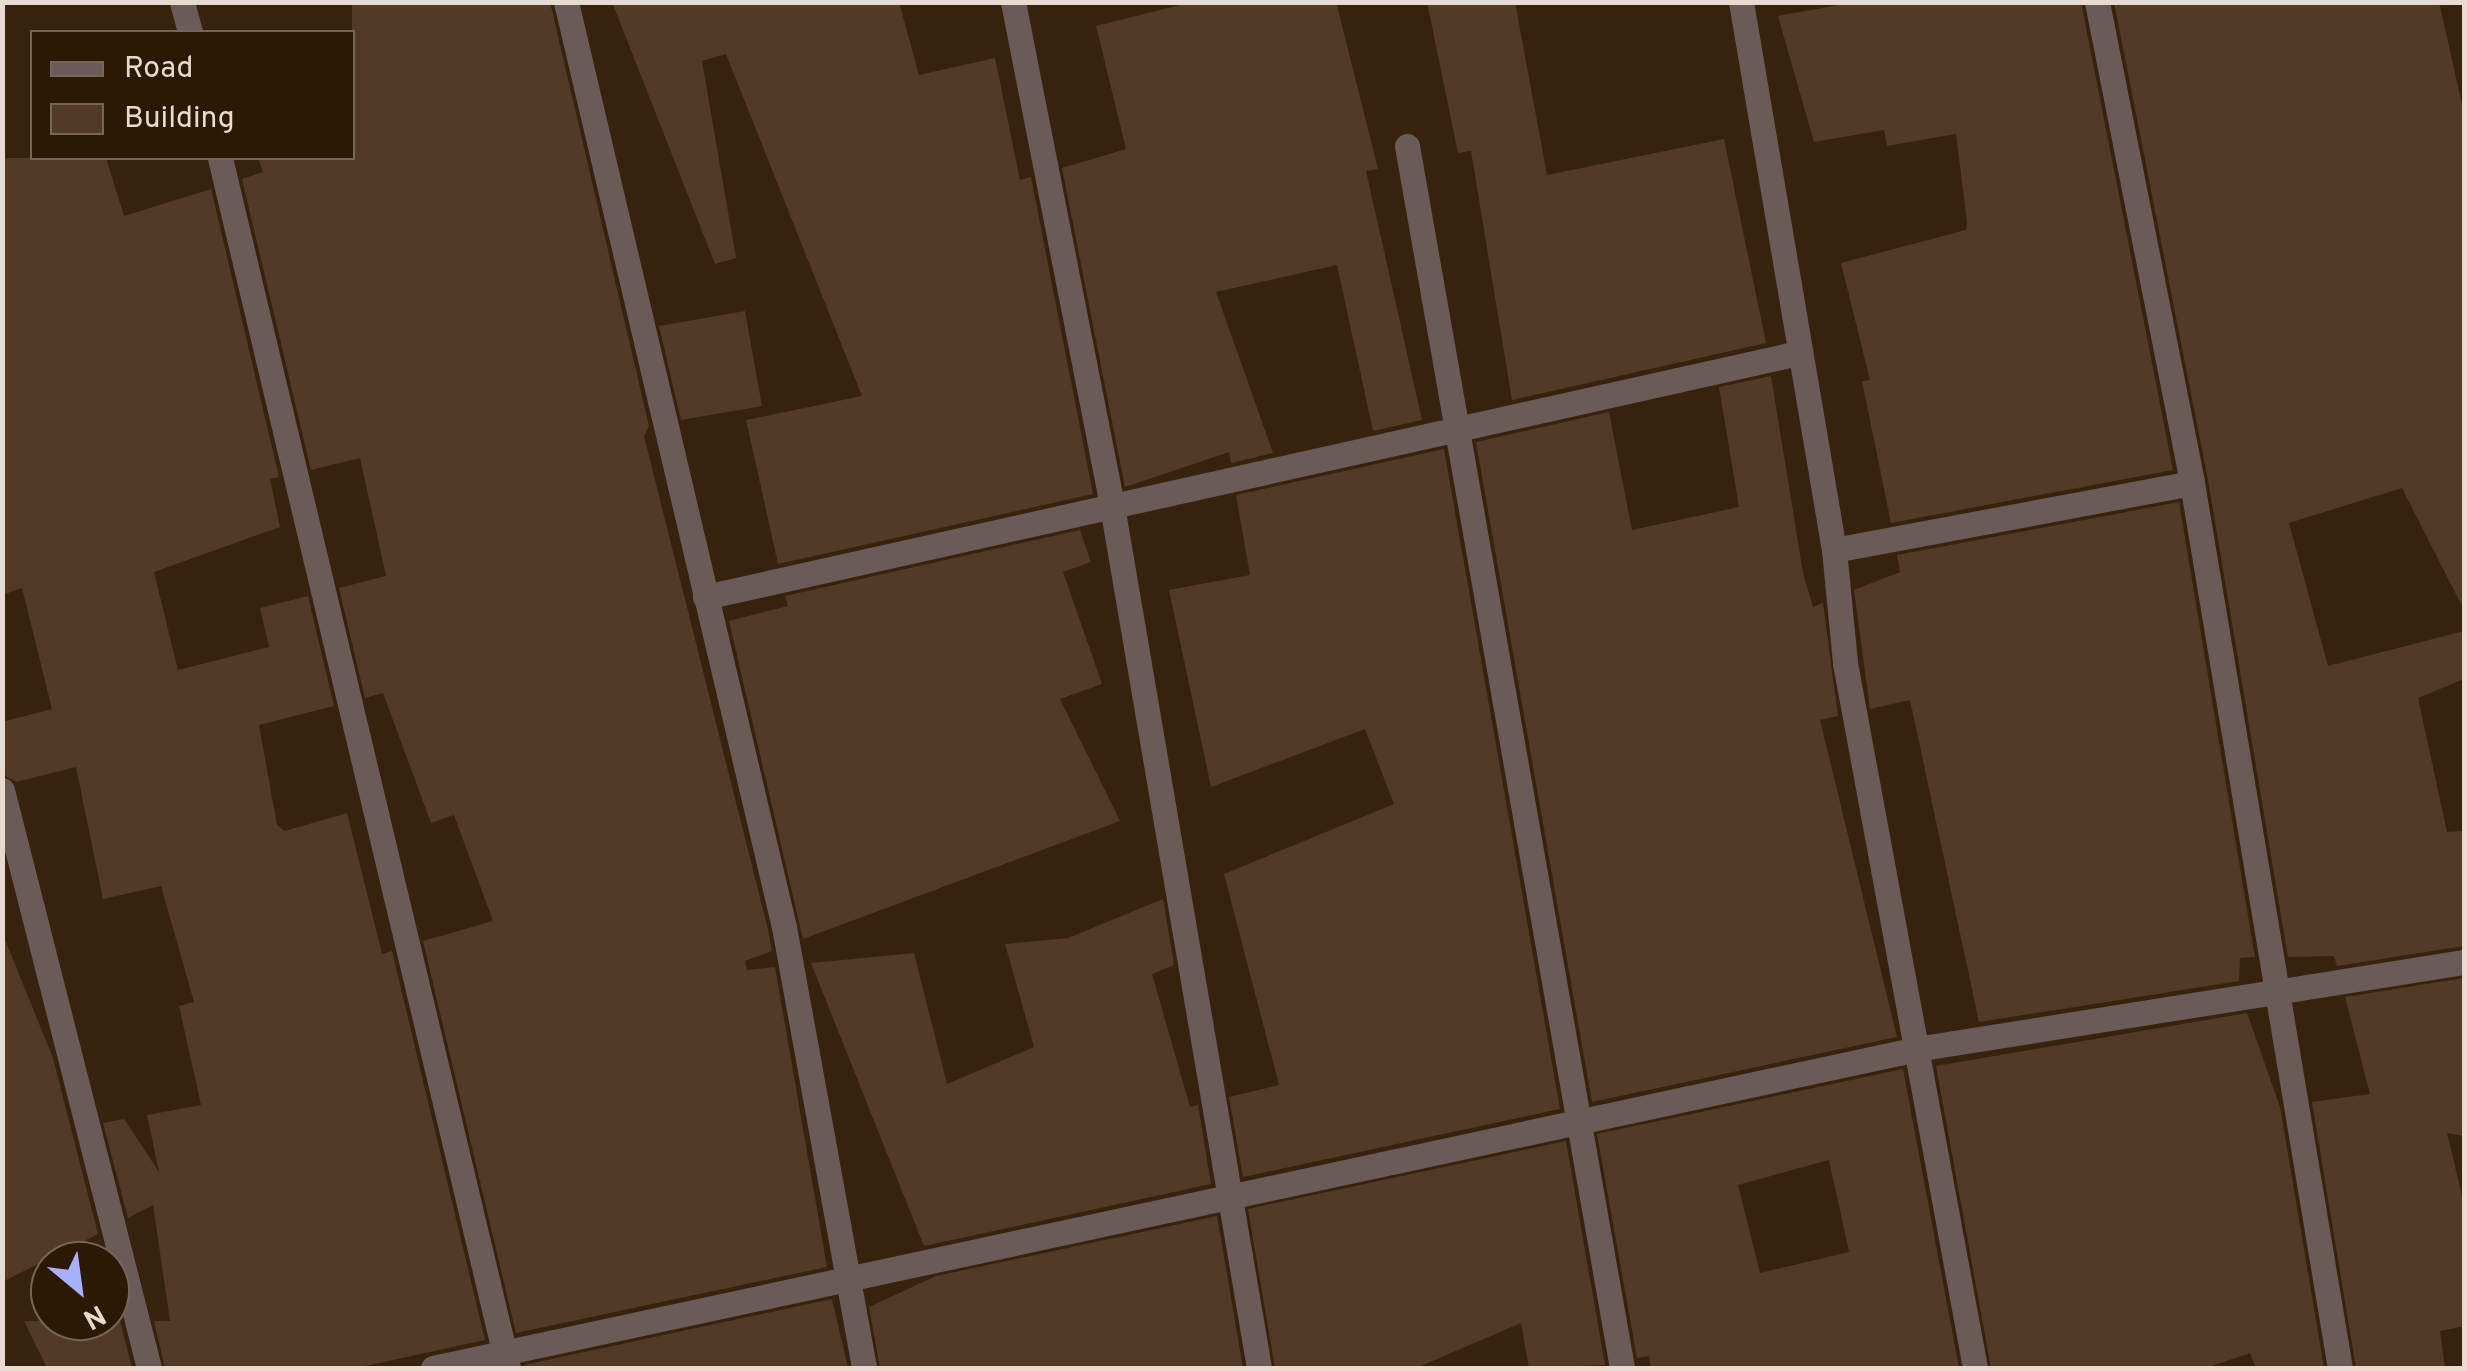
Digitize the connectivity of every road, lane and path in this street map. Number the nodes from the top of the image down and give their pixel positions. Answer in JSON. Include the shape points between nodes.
{"nodes":[{"id":1,"x":182,"y":2,"type":"edge"},
{"id":2,"x":566,"y":2,"type":"edge"},
{"id":3,"x":1014,"y":2,"type":"edge"},
{"id":4,"x":1741,"y":2,"type":"edge"},
{"id":5,"x":2097,"y":2,"type":"edge"},
{"id":6,"x":189,"y":30,"type":"edge"},
{"id":7,"x":1407,"y":146,"type":"dead end"},
{"id":8,"x":220,"y":160,"type":"edge"},
{"id":9,"x":1798,"y":353,"type":"junction"},
{"id":10,"x":1453,"y":423,"type":"junction"},
{"id":11,"x":2192,"y":483,"type":"junction"},
{"id":12,"x":1112,"y":500,"type":"junction"},
{"id":13,"x":1834,"y":550,"type":"junction"},
{"id":14,"x":704,"y":596,"type":"junction"},
{"id":15,"x":2,"y":790,"type":"edge"},
{"id":16,"x":2464,"y":962,"type":"edge"},
{"id":17,"x":2273,"y":992,"type":"junction"},
{"id":18,"x":1922,"y":1048,"type":"junction"},
{"id":19,"x":1578,"y":1123,"type":"junction"},
{"id":20,"x":1227,"y":1194,"type":"junction"},
{"id":21,"x":847,"y":1286,"type":"junction"},
{"id":22,"x":506,"y":1359,"type":"edge"},
{"id":23,"x":149,"y":1368,"type":"edge"},
{"id":24,"x":433,"y":1368,"type":"edge"},
{"id":25,"x":864,"y":1368,"type":"edge"},
{"id":26,"x":1259,"y":1368,"type":"edge"},
{"id":27,"x":1622,"y":1368,"type":"edge"},
{"id":28,"x":1975,"y":1368,"type":"edge"},
{"id":29,"x":2340,"y":1368,"type":"edge"}],
"edges":[{"from":1,"to":6,"type":"street"},
{"from":2,"to":14,"type":"street"},
{"from":3,"to":12,"type":"street"},
{"from":4,"to":9,"type":"street"},
{"from":5,"to":11,"type":"street"},
{"from":7,"to":10,"type":"street"},
{"from":8,"to":22,"type":"street"},
{"from":9,"to":10,"type":"street"},
{"from":9,"to":13,"type":"street"},
{"from":10,"to":12,"type":"street"},
{"from":10,"to":19,"type":"street"},
{"from":11,"to":13,"type":"street"},
{"from":11,"to":17,"type":"street"},
{"from":12,"to":14,"type":"street"},
{"from":12,"to":20,"type":"street"},
{"from":13,"to":18,"type":"street","via":[[1845,663]]},
{"from":14,"to":21,"type":"street","via":[[784,928]]},
{"from":15,"to":23,"type":"street"},
{"from":16,"to":17,"type":"street"},
{"from":17,"to":18,"type":"street"},
{"from":17,"to":29,"type":"street"},
{"from":18,"to":19,"type":"street"},
{"from":18,"to":28,"type":"street"},
{"from":19,"to":20,"type":"street"},
{"from":19,"to":27,"type":"street"},
{"from":20,"to":21,"type":"street"},
{"from":20,"to":26,"type":"street"},
{"from":21,"to":22,"type":"street"},
{"from":21,"to":25,"type":"street"},
{"from":22,"to":24,"type":"street"}]}
